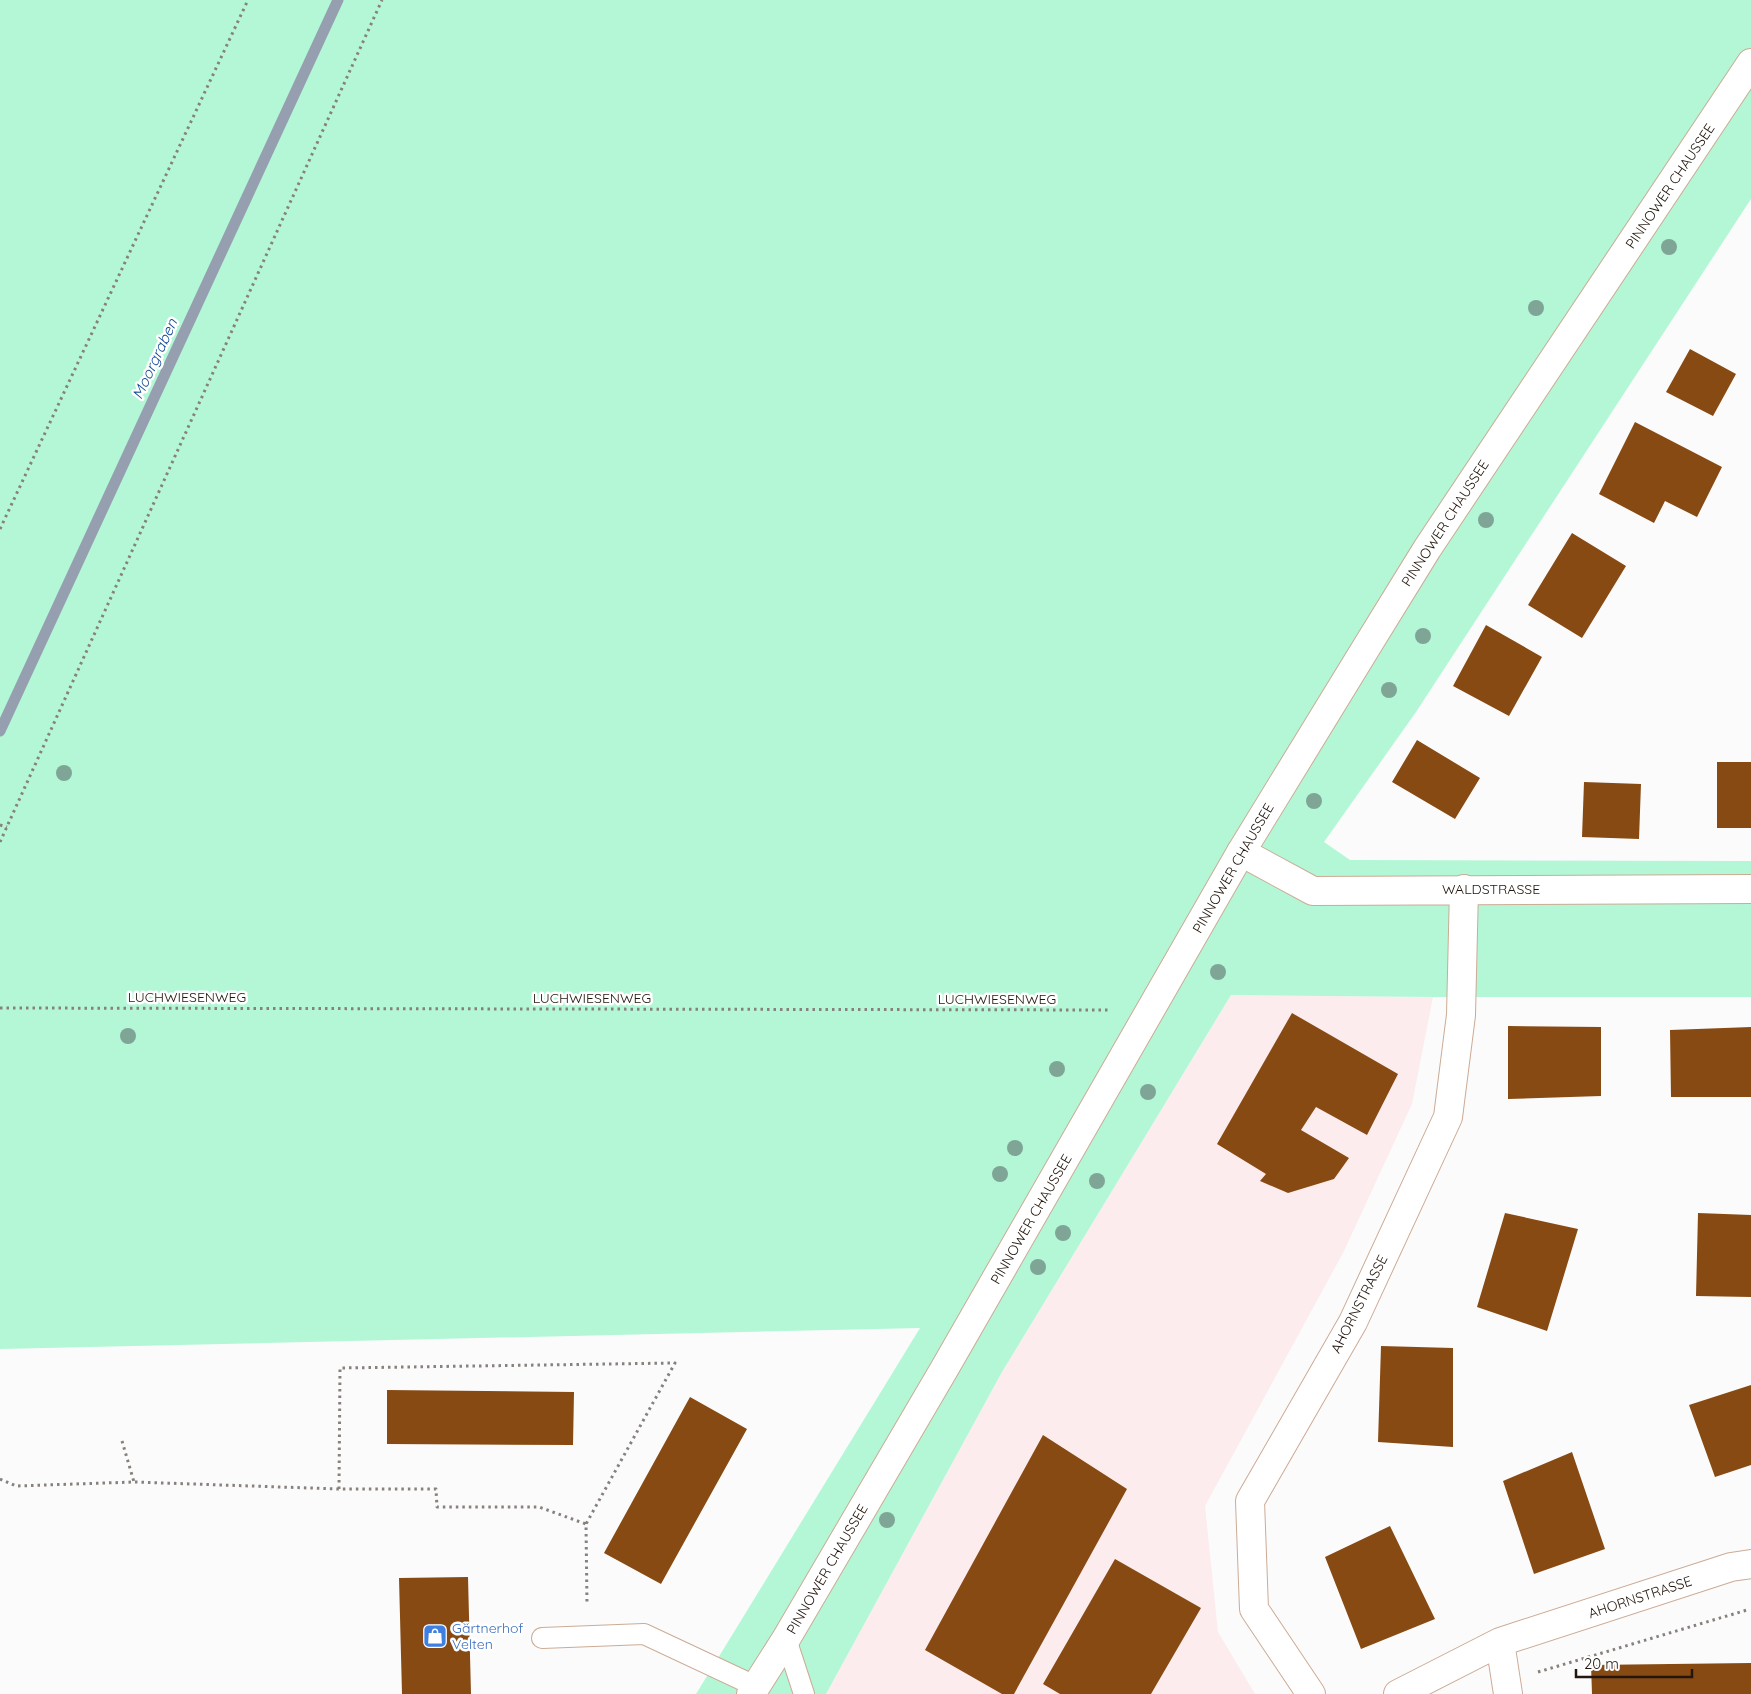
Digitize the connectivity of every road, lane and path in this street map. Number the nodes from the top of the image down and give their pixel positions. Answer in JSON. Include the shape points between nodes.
{"nodes":[{"id":1,"x":248,"y":0,"type":"edge"},
{"id":2,"x":382,"y":0,"type":"edge"},
{"id":3,"x":1751,"y":63,"type":"edge"},
{"id":4,"x":0,"y":528,"type":"edge"},
{"id":5,"x":0,"y":825,"type":"edge"},
{"id":6,"x":7,"y":827,"type":"junction"},
{"id":7,"x":0,"y":842,"type":"edge"},
{"id":8,"x":1241,"y":852,"type":"junction"},
{"id":9,"x":1464,"y":889,"type":"junction"},
{"id":10,"x":1751,"y":889,"type":"edge"},
{"id":11,"x":0,"y":1008,"type":"edge"},
{"id":12,"x":1146,"y":1019,"type":"junction"},
{"id":13,"x":122,"y":1441,"type":"dead end"},
{"id":14,"x":0,"y":1479,"type":"edge"},
{"id":15,"x":134,"y":1482,"type":"junction"},
{"id":16,"x":338,"y":1489,"type":"junction"},
{"id":17,"x":586,"y":1524,"type":"junction"},
{"id":18,"x":1751,"y":1564,"type":"edge"},
{"id":19,"x":1747,"y":1610,"type":"dead end"},
{"id":20,"x":587,"y":1636,"type":"junction"},
{"id":21,"x":542,"y":1638,"type":"dead end"},
{"id":22,"x":786,"y":1640,"type":"junction"},
{"id":23,"x":1500,"y":1642,"type":"junction"},
{"id":24,"x":1507,"y":1688,"type":"edge"},
{"id":25,"x":753,"y":1690,"type":"edge"},
{"id":26,"x":804,"y":1694,"type":"edge"},
{"id":27,"x":1311,"y":1694,"type":"edge"},
{"id":28,"x":1398,"y":1694,"type":"edge"}],
"edges":[{"from":1,"to":4,"type":"path"},
{"from":2,"to":6,"type":"path"},
{"from":3,"to":8,"type":"main road","name":"PINNOWER CHAUSSEE","via":[[1427,549]]},
{"from":5,"to":6,"type":"path"},
{"from":6,"to":7,"type":"path"},
{"from":8,"to":9,"type":"main road","name":"WALDSTRASSE","via":[[1313,891]]},
{"from":8,"to":12,"type":"main road","name":"PINNOWER CHAUSSEE"},
{"from":9,"to":10,"type":"main road","name":"WALDSTRASSE"},
{"from":9,"to":27,"type":"main road","name":"AHORNSTRASSE","via":[[1461,1015],[1448,1116],[1353,1322],[1250,1501],[1254,1609]]},
{"from":11,"to":12,"type":"path","name":"LUCHWIESENWEG","via":[[1124,1010]]},
{"from":12,"to":22,"type":"main road","name":"PINNOWER CHAUSSEE"},
{"from":13,"to":15,"type":"path"},
{"from":14,"to":15,"type":"path","via":[[16,1486]]},
{"from":15,"to":16,"type":"path"},
{"from":16,"to":17,"type":"path","via":[[436,1489],[437,1507],[539,1507]]},
{"from":16,"to":17,"type":"path","via":[[340,1368],[675,1363]]},
{"from":17,"to":20,"type":"path"},
{"from":18,"to":23,"type":"main road","name":"AHORNSTRASSE"},
{"from":19,"to":24,"type":"path"},
{"from":20,"to":21,"type":"lane"},
{"from":20,"to":25,"type":"lane","via":[[644,1634]]},
{"from":22,"to":25,"type":"main road","name":"PINNOWER CHAUSSEE"},
{"from":22,"to":26,"type":"lane"},
{"from":23,"to":24,"type":"main road"},
{"from":23,"to":28,"type":"main road","name":"AHORNSTRASSE"}]}
